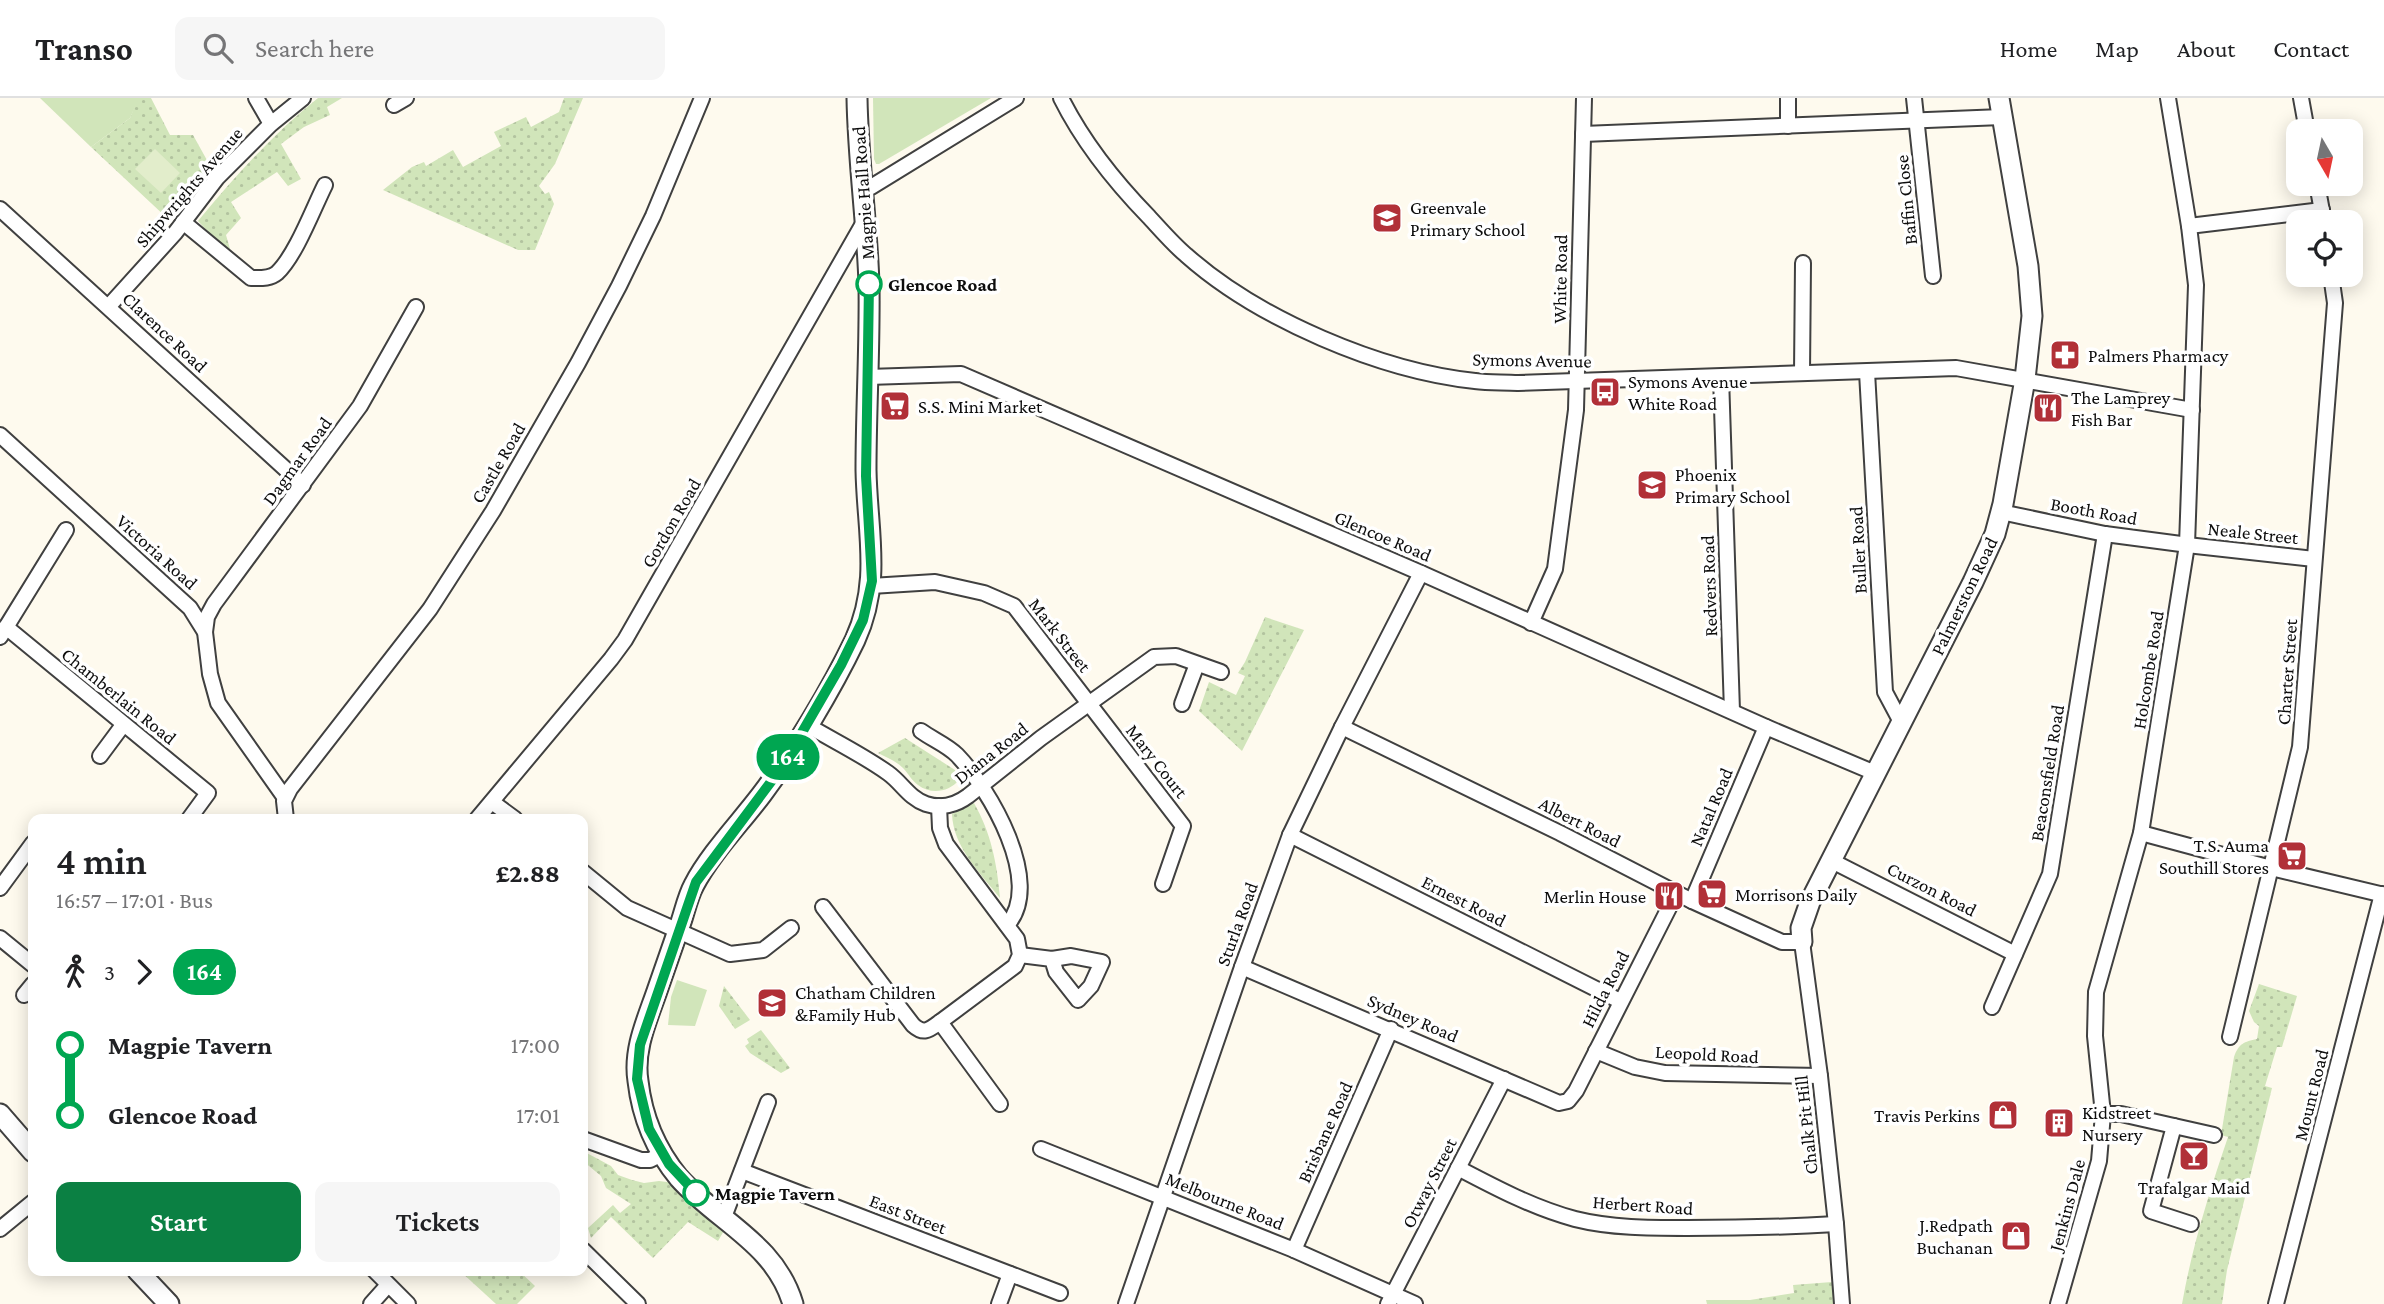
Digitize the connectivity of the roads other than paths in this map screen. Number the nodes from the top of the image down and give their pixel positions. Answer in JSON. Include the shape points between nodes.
{"nodes":[{"id":1,"x":256,"y":98,"type":"edge"},
{"id":2,"x":303,"y":98,"type":"edge"},
{"id":3,"x":702,"y":98,"type":"edge"},
{"id":4,"x":858,"y":98,"type":"edge"},
{"id":5,"x":1016,"y":98,"type":"edge"},
{"id":6,"x":1060,"y":98,"type":"edge"},
{"id":7,"x":1584,"y":98,"type":"edge"},
{"id":8,"x":1788,"y":98,"type":"edge"},
{"id":9,"x":1914,"y":98,"type":"edge"},
{"id":10,"x":2168,"y":98,"type":"edge"},
{"id":11,"x":2301,"y":98,"type":"edge"},
{"id":12,"x":2000,"y":107,"type":"edge"},
{"id":13,"x":2305,"y":119,"type":"edge"},
{"id":14,"x":1917,"y":121,"type":"junction"},
{"id":15,"x":271,"y":124,"type":"junction"},
{"id":16,"x":1788,"y":126,"type":"junction"},
{"id":17,"x":1583,"y":134,"type":"junction"},
{"id":18,"x":325,"y":185,"type":"dead end"},
{"id":19,"x":861,"y":188,"type":"junction"},
{"id":20,"x":0,"y":209,"type":"edge"},
{"id":21,"x":2286,"y":219,"type":"edge"},
{"id":22,"x":183,"y":222,"type":"junction"},
{"id":23,"x":864,"y":222,"type":"junction"},
{"id":24,"x":2189,"y":226,"type":"junction"},
{"id":25,"x":1803,"y":263,"type":"dead end"},
{"id":26,"x":1933,"y":276,"type":"dead end"},
{"id":27,"x":2333,"y":287,"type":"edge"},
{"id":28,"x":109,"y":306,"type":"junction"},
{"id":29,"x":416,"y":307,"type":"dead end"},
{"id":30,"x":1867,"y":372,"type":"junction"},
{"id":31,"x":1802,"y":373,"type":"junction"},
{"id":32,"x":868,"y":377,"type":"junction"},
{"id":33,"x":1721,"y":377,"type":"junction"},
{"id":34,"x":2025,"y":380,"type":"junction"},
{"id":35,"x":1576,"y":381,"type":"junction"},
{"id":36,"x":2192,"y":410,"type":"junction"},
{"id":37,"x":0,"y":435,"type":"edge"},
{"id":38,"x":303,"y":485,"type":"junction"},
{"id":39,"x":2001,"y":512,"type":"junction"},
{"id":40,"x":66,"y":530,"type":"dead end"},
{"id":41,"x":2105,"y":534,"type":"junction"},
{"id":42,"x":2184,"y":545,"type":"junction"},
{"id":43,"x":2315,"y":559,"type":"junction"},
{"id":44,"x":1421,"y":573,"type":"junction"},
{"id":45,"x":871,"y":586,"type":"junction"},
{"id":46,"x":1531,"y":623,"type":"junction"},
{"id":47,"x":3,"y":632,"type":"edge"},
{"id":48,"x":205,"y":632,"type":"junction"},
{"id":49,"x":1197,"y":663,"type":"junction"},
{"id":50,"x":1221,"y":672,"type":"dead end"},
{"id":51,"x":1088,"y":704,"type":"junction"},
{"id":52,"x":1182,"y":704,"type":"dead end"},
{"id":53,"x":1732,"y":711,"type":"junction"},
{"id":54,"x":1902,"y":722,"type":"junction"},
{"id":55,"x":123,"y":725,"type":"junction"},
{"id":56,"x":807,"y":725,"type":"junction"},
{"id":57,"x":1342,"y":727,"type":"junction"},
{"id":58,"x":1766,"y":727,"type":"junction"},
{"id":59,"x":920,"y":732,"type":"dead end"},
{"id":60,"x":100,"y":756,"type":"dead end"},
{"id":61,"x":1875,"y":773,"type":"junction"},
{"id":62,"x":982,"y":785,"type":"junction"},
{"id":63,"x":285,"y":799,"type":"junction"},
{"id":64,"x":492,"y":802,"type":"junction"},
{"id":65,"x":939,"y":806,"type":"junction"},
{"id":66,"x":193,"y":814,"type":"edge"},
{"id":67,"x":286,"y":814,"type":"edge"},
{"id":68,"x":481,"y":814,"type":"edge"},
{"id":69,"x":508,"y":814,"type":"edge"},
{"id":70,"x":2141,"y":833,"type":"junction"},
{"id":71,"x":1290,"y":835,"type":"junction"},
{"id":72,"x":28,"y":850,"type":"edge"},
{"id":73,"x":1830,"y":860,"type":"junction"},
{"id":74,"x":2271,"y":868,"type":"junction"},
{"id":75,"x":588,"y":876,"type":"edge"},
{"id":76,"x":1163,"y":884,"type":"dead end"},
{"id":77,"x":0,"y":888,"type":"edge"},
{"id":78,"x":1676,"y":894,"type":"junction"},
{"id":79,"x":2383,"y":895,"type":"edge"},
{"id":80,"x":1692,"y":901,"type":"junction"},
{"id":81,"x":823,"y":907,"type":"dead end"},
{"id":82,"x":1007,"y":925,"type":"junction"},
{"id":83,"x":791,"y":928,"type":"dead end"},
{"id":84,"x":677,"y":932,"type":"junction"},
{"id":85,"x":0,"y":938,"type":"edge"},
{"id":86,"x":1802,"y":942,"type":"junction"},
{"id":87,"x":2015,"y":954,"type":"junction"},
{"id":88,"x":1020,"y":956,"type":"junction"},
{"id":89,"x":1052,"y":959,"type":"dead end"},
{"id":90,"x":28,"y":961,"type":"edge"},
{"id":91,"x":1242,"y":967,"type":"junction"},
{"id":92,"x":1620,"y":1001,"type":"junction"},
{"id":93,"x":1992,"y":1007,"type":"dead end"},
{"id":94,"x":940,"y":1022,"type":"junction"},
{"id":95,"x":1391,"y":1030,"type":"junction"},
{"id":96,"x":2230,"y":1037,"type":"dead end"},
{"id":97,"x":1596,"y":1051,"type":"junction"},
{"id":98,"x":1820,"y":1076,"type":"junction"},
{"id":99,"x":1504,"y":1079,"type":"junction"},
{"id":100,"x":1568,"y":1101,"type":"joint"},
{"id":101,"x":768,"y":1102,"type":"dead end"},
{"id":102,"x":1000,"y":1104,"type":"dead end"},
{"id":103,"x":0,"y":1114,"type":"edge"},
{"id":104,"x":2103,"y":1114,"type":"junction"},
{"id":105,"x":2174,"y":1126,"type":"junction"},
{"id":106,"x":2214,"y":1135,"type":"dead end"},
{"id":107,"x":588,"y":1141,"type":"edge"},
{"id":108,"x":28,"y":1146,"type":"edge"},
{"id":109,"x":1041,"y":1149,"type":"dead end"},
{"id":110,"x":662,"y":1154,"type":"junction"},
{"id":111,"x":1458,"y":1168,"type":"junction"},
{"id":112,"x":742,"y":1171,"type":"junction"},
{"id":113,"x":1162,"y":1196,"type":"junction"},
{"id":114,"x":28,"y":1206,"type":"edge"},
{"id":115,"x":724,"y":1217,"type":"junction"},
{"id":116,"x":1836,"y":1224,"type":"junction"},
{"id":117,"x":2191,"y":1224,"type":"dead end"},
{"id":118,"x":0,"y":1229,"type":"edge"},
{"id":119,"x":1294,"y":1250,"type":"junction"},
{"id":120,"x":588,"y":1255,"type":"edge"},
{"id":121,"x":1010,"y":1274,"type":"junction"},
{"id":122,"x":143,"y":1276,"type":"edge"},
{"id":123,"x":380,"y":1276,"type":"edge"},
{"id":124,"x":388,"y":1285,"type":"junction"},
{"id":125,"x":1060,"y":1293,"type":"dead end"},
{"id":126,"x":1390,"y":1298,"type":"edge"},
{"id":127,"x":169,"y":1304,"type":"edge"},
{"id":128,"x":371,"y":1304,"type":"edge"},
{"id":129,"x":408,"y":1304,"type":"edge"},
{"id":130,"x":638,"y":1304,"type":"edge"},
{"id":131,"x":793,"y":1304,"type":"edge"},
{"id":132,"x":999,"y":1304,"type":"edge"},
{"id":133,"x":1126,"y":1304,"type":"edge"},
{"id":134,"x":1415,"y":1304,"type":"edge"},
{"id":135,"x":1842,"y":1304,"type":"edge"},
{"id":136,"x":2059,"y":1304,"type":"edge"},
{"id":137,"x":2276,"y":1304,"type":"edge"}],
"edges":[{"from":1,"to":15,"type":"street"},
{"from":2,"to":15,"type":"street","name":"Shipwrights Avenue"},
{"from":3,"to":63,"type":"street","name":"Castle Road","via":[[619,286],[492,511],[430,609]]},
{"from":4,"to":19,"type":"street","name":"Magpie Hall Road"},
{"from":5,"to":19,"type":"street","via":[[871,187]]},
{"from":6,"to":35,"type":"street","name":"Symons Avenue","via":[[1103,165],[1185,255],[1239,295],[1306,332],[1386,361],[1475,381]]},
{"from":7,"to":17,"type":"street","name":"White Road"},
{"from":8,"to":16,"type":"street"},
{"from":9,"to":14,"type":"street","name":"Baffin Close"},
{"from":10,"to":24,"type":"street","name":"Holcombe Road"},
{"from":11,"to":13,"type":"street"},
{"from":12,"to":14,"type":"street"},
{"from":12,"to":34,"type":"street","name":"Palmerston Road","via":[[2031,293]]},
{"from":14,"to":16,"type":"street"},
{"from":14,"to":26,"type":"street","name":"Baffin Close"},
{"from":15,"to":22,"type":"street","name":"Shipwrights Avenue","via":[[217,178]]},
{"from":16,"to":17,"type":"street"},
{"from":17,"to":35,"type":"street","name":"White Road"},
{"from":18,"to":22,"type":"street","via":[[292,253],[276,274],[264,279],[251,278]]},
{"from":19,"to":23,"type":"street","name":"Magpie Hall Road"},
{"from":20,"to":28,"type":"street","name":"Clarence Road"},
{"from":21,"to":24,"type":"street"},
{"from":22,"to":28,"type":"street","name":"Shipwrights Avenue"},
{"from":23,"to":32,"type":"street","name":"Magpie Hall Road","via":[[869,280]]},
{"from":23,"to":64,"type":"street","name":"Gordon Road","via":[[625,640]]},
{"from":24,"to":36,"type":"street","name":"Holcombe Road","via":[[2196,285]]},
{"from":25,"to":31,"type":"street"},
{"from":27,"to":43,"type":"street","name":"Charter Street"},
{"from":28,"to":38,"type":"street","name":"Clarence Road"},
{"from":29,"to":38,"type":"street","name":"Dagmar Road","via":[[360,406]]},
{"from":30,"to":31,"type":"street","name":"Symons Avenue"},
{"from":30,"to":34,"type":"street","name":"Symons Avenue","via":[[1956,368]]},
{"from":30,"to":54,"type":"street","name":"Buller Road","via":[[1885,692]]},
{"from":31,"to":33,"type":"street","name":"Symons Avenue"},
{"from":32,"to":44,"type":"street","name":"Glencoe Road","via":[[961,374]]},
{"from":32,"to":45,"type":"street","name":"Magpie Hall Road"},
{"from":33,"to":35,"type":"street","name":"Symons Avenue"},
{"from":33,"to":53,"type":"street","name":"Redvers Road"},
{"from":34,"to":36,"type":"street","name":"Symons Avenue"},
{"from":34,"to":39,"type":"street","name":"Palmerston Road"},
{"from":35,"to":46,"type":"street","name":"White Road","via":[[1557,561]]},
{"from":36,"to":42,"type":"street","name":"Holcombe Road"},
{"from":37,"to":48,"type":"street","name":"Victoria Road","via":[[190,608]]},
{"from":38,"to":48,"type":"street","name":"Dagmar Road","via":[[215,604]]},
{"from":39,"to":41,"type":"street","name":"Booth Road"},
{"from":39,"to":54,"type":"street","name":"Palmerston Road","via":[[1982,564]]},
{"from":40,"to":47,"type":"street"},
{"from":41,"to":42,"type":"street","name":"Booth Road"},
{"from":41,"to":87,"type":"street","name":"Beaconsfield Road","via":[[2050,874]]},
{"from":42,"to":43,"type":"street","name":"Neale Street"},
{"from":42,"to":70,"type":"street","name":"Holcombe Road"},
{"from":43,"to":74,"type":"street","name":"Charter Street","via":[[2300,747]]},
{"from":44,"to":46,"type":"street","name":"Glencoe Road"},
{"from":44,"to":57,"type":"street","name":"Sturla Road"},
{"from":45,"to":51,"type":"street","name":"Mark Street","via":[[944,583],[1014,606]]},
{"from":45,"to":56,"type":"street","name":"Magpie Hall Road","via":[[856,637]]},
{"from":46,"to":53,"type":"street","name":"Glencoe Road"},
{"from":47,"to":55,"type":"street","name":"Chamberlain Road"},
{"from":48,"to":63,"type":"street","name":"Victoria Road","via":[[218,703]]},
{"from":49,"to":50,"type":"street","name":"Diana Road"},
{"from":49,"to":51,"type":"street","name":"Diana Road","via":[[1175,656],[1154,657]]},
{"from":49,"to":52,"type":"street"},
{"from":51,"to":62,"type":"street","name":"Diana Road"},
{"from":51,"to":76,"type":"street","name":"Mary Court","via":[[1183,825]]},
{"from":53,"to":58,"type":"street","name":"Glencoe Road"},
{"from":54,"to":61,"type":"street","name":"Palmerston Road"},
{"from":55,"to":60,"type":"street"},
{"from":55,"to":66,"type":"street","name":"Chamberlain Road","via":[[208,793]]},
{"from":56,"to":65,"type":"street","via":[[888,774],[913,798]]},
{"from":56,"to":84,"type":"street","name":"Magpie Hall Road","via":[[782,767],[700,875]]},
{"from":57,"to":71,"type":"street","name":"Sturla Road"},
{"from":57,"to":78,"type":"street","name":"Albert Road","via":[[1560,832]]},
{"from":58,"to":61,"type":"street","name":"Glencoe Road"},
{"from":58,"to":80,"type":"street","name":"Natal Road"},
{"from":59,"to":62,"type":"street","via":[[955,753]]},
{"from":61,"to":73,"type":"street","name":"Palmerston Road"},
{"from":62,"to":65,"type":"street","name":"Diana Road","via":[[956,803]]},
{"from":62,"to":82,"type":"street","via":[[1007,834],[1017,871],[1018,906]]},
{"from":63,"to":67,"type":"street"},
{"from":64,"to":68,"type":"street","name":"Gordon Road"},
{"from":64,"to":69,"type":"street"},
{"from":65,"to":82,"type":"street","via":[[946,844]]},
{"from":70,"to":74,"type":"street"},
{"from":70,"to":104,"type":"street","name":"Holcombe Road","via":[[2096,992],[2095,1037]]},
{"from":71,"to":91,"type":"street","name":"Sturla Road"},
{"from":71,"to":92,"type":"street","name":"Ernest Road"},
{"from":72,"to":77,"type":"street"},
{"from":73,"to":86,"type":"street","name":"Palmerston Road","via":[[1805,914]]},
{"from":73,"to":87,"type":"street","name":"Curzon Road"},
{"from":74,"to":79,"type":"street"},
{"from":74,"to":96,"type":"street","name":"Charter Street"},
{"from":75,"to":84,"type":"street","via":[[627,908]]},
{"from":78,"to":80,"type":"street","name":"Albert Road"},
{"from":78,"to":92,"type":"street","name":"Hilda Road"},
{"from":79,"to":137,"type":"street","name":"Mount Road"},
{"from":80,"to":86,"type":"street","name":"Albert Road","via":[[1782,943]]},
{"from":81,"to":94,"type":"street","via":[[913,1025],[926,1031]]},
{"from":82,"to":88,"type":"street","via":[[1018,942]]},
{"from":83,"to":84,"type":"street","via":[[763,950],[730,954]]},
{"from":84,"to":110,"type":"street","name":"Magpie Hall Road","via":[[637,1062],[641,1101]]},
{"from":85,"to":90,"type":"street"},
{"from":86,"to":98,"type":"street","name":"Chalk Pit Hill"},
{"from":87,"to":93,"type":"street","name":"Beaconsfield Road"},
{"from":88,"to":89,"type":"street"},
{"from":88,"to":94,"type":"street","via":[[1015,966]]},
{"from":91,"to":95,"type":"street","name":"Sydney Road"},
{"from":91,"to":113,"type":"street","name":"Sturla Road"},
{"from":92,"to":97,"type":"street","name":"Hilda Road"},
{"from":94,"to":102,"type":"street"},
{"from":95,"to":99,"type":"street","name":"Sydney Road"},
{"from":95,"to":119,"type":"street","name":"Brisbane Road"},
{"from":97,"to":98,"type":"street","name":"Leopold Road","via":[[1665,1073]]},
{"from":97,"to":100,"type":"street","name":"Hilda Road"},
{"from":98,"to":116,"type":"street","name":"Chalk Pit Hill"},
{"from":99,"to":100,"type":"street","name":"Sydney Road","via":[[1559,1103]]},
{"from":99,"to":111,"type":"street","name":"Otway Street"},
{"from":101,"to":112,"type":"street"},
{"from":103,"to":108,"type":"street"},
{"from":104,"to":105,"type":"street"},
{"from":104,"to":136,"type":"street","name":"Jenkins Dale","via":[[2096,1176]]},
{"from":105,"to":106,"type":"street"},
{"from":105,"to":117,"type":"street","via":[[2151,1211]]},
{"from":107,"to":110,"type":"street","via":[[641,1160]]},
{"from":109,"to":113,"type":"street","name":"Melbourne Road"},
{"from":110,"to":115,"type":"street","name":"Magpie Hall Road","via":[[685,1184]]},
{"from":111,"to":116,"type":"street","name":"Herbert Road","via":[[1520,1200],[1596,1223],[1652,1228]]},
{"from":111,"to":126,"type":"street","name":"Otway Street"},
{"from":112,"to":115,"type":"street"},
{"from":112,"to":121,"type":"street","name":"East Street"},
{"from":113,"to":119,"type":"street","name":"Melbourne Road"},
{"from":113,"to":133,"type":"street","name":"Sturla Road"},
{"from":114,"to":118,"type":"street"},
{"from":115,"to":131,"type":"street","name":"Magpie Hall Road","via":[[773,1265]]},
{"from":116,"to":135,"type":"street","name":"Chalk Pit Hill"},
{"from":119,"to":126,"type":"street","name":"Melbourne Road"},
{"from":120,"to":130,"type":"street"},
{"from":121,"to":125,"type":"street","name":"East Street"},
{"from":121,"to":132,"type":"street"},
{"from":122,"to":127,"type":"street"},
{"from":123,"to":124,"type":"street"},
{"from":124,"to":128,"type":"street"},
{"from":124,"to":129,"type":"street"},
{"from":126,"to":134,"type":"street","name":"Melbourne Road"}]}
